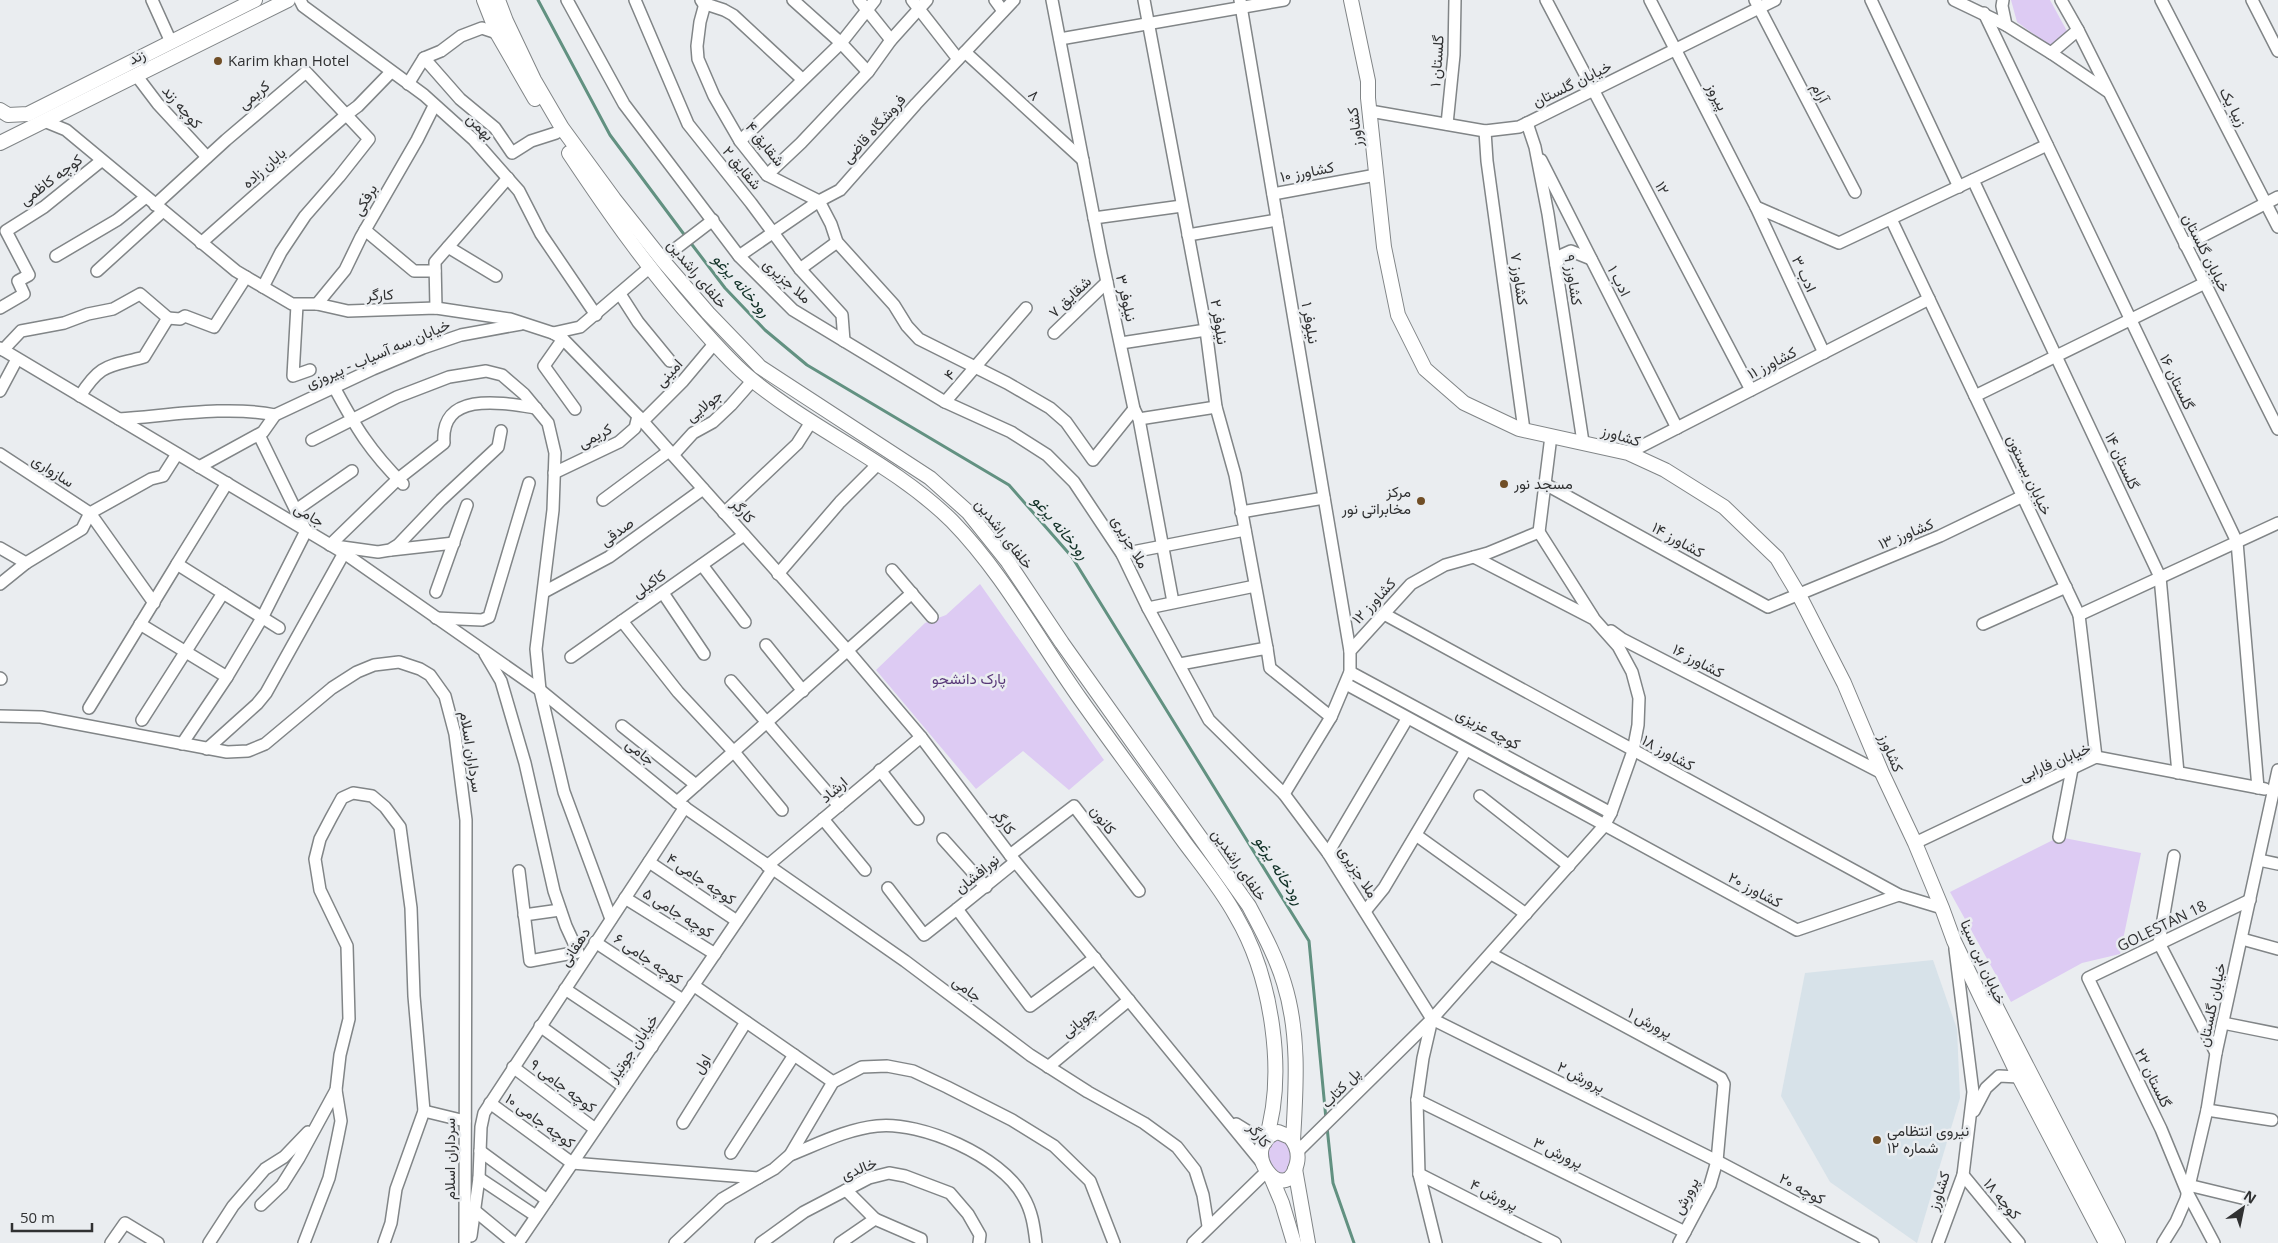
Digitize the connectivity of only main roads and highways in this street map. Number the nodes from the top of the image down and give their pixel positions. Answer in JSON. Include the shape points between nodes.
{"nodes":[{"id":1,"x":255,"y":0,"type":"edge"},
{"id":2,"x":288,"y":0,"type":"edge"},
{"id":3,"x":484,"y":0,"type":"edge"},
{"id":4,"x":498,"y":0,"type":"edge"},
{"id":5,"x":1342,"y":0,"type":"edge"},
{"id":6,"x":1351,"y":0,"type":"edge"},
{"id":7,"x":1368,"y":105,"type":"junction"},
{"id":8,"x":0,"y":110,"type":"edge"},
{"id":9,"x":0,"y":143,"type":"edge"},
{"id":10,"x":662,"y":259,"type":"junction"},
{"id":11,"x":650,"y":268,"type":"junction"},
{"id":12,"x":1944,"y":912,"type":"junction"},
{"id":13,"x":1265,"y":1142,"type":"junction"},
{"id":14,"x":1295,"y":1146,"type":"junction"},
{"id":15,"x":1295,"y":1169,"type":"junction"},
{"id":16,"x":1267,"y":1171,"type":"junction"},
{"id":17,"x":1294,"y":1243,"type":"edge"},
{"id":18,"x":1308,"y":1243,"type":"edge"},
{"id":19,"x":2106,"y":1243,"type":"edge"},
{"id":20,"x":2118,"y":1243,"type":"edge"}],
"edges":[{"from":1,"to":8,"type":"main road","name":"زند","via":[[28,114],[8,115]]},
{"from":2,"to":9,"type":"main road","name":"زند"},
{"from":3,"to":11,"type":"main road","via":[[497,33],[556,133]]},
{"from":4,"to":10,"type":"main road","name":"خلفای راشدین","via":[[534,80],[562,128]]},
{"from":5,"to":7,"type":"main road","via":[[1359,84]]},
{"from":6,"to":7,"type":"main road","name":"کشاورز","via":[[1368,81]]},
{"from":7,"to":12,"type":"main road","name":"کشاورز","via":[[1384,247],[1398,315],[1425,369],[1464,403],[1524,430],[1628,453],[1665,470],[1724,507],[1777,558],[1844,683]]},
{"from":10,"to":11,"type":"main road"},
{"from":10,"to":14,"type":"main road","name":"خلفای راشدین","via":[[760,367],[930,478],[968,512],[1008,562],[1249,906],[1268,942],[1284,984],[1294,1036]]},
{"from":11,"to":13,"type":"main road","via":[[714,344],[753,380],[914,489],[951,521],[984,558],[1081,700],[1237,917],[1256,960],[1271,1015],[1276,1083]]},
{"from":12,"to":19,"type":"main road","name":"خیابان ابن سینا","via":[[1954,941],[2019,1077]]},
{"from":12,"to":20,"type":"main road","name":"خیابان ابن سینا"},
{"from":13,"to":14,"type":"main road","via":[[1278,1132],[1287,1134]]},
{"from":13,"to":16,"type":"main road","via":[[1262,1153]]},
{"from":14,"to":15,"type":"main road"},
{"from":15,"to":16,"type":"main road","via":[[1282,1180]]},
{"from":15,"to":18,"type":"main road"},
{"from":16,"to":17,"type":"main road","via":[[1282,1203]]}]}
